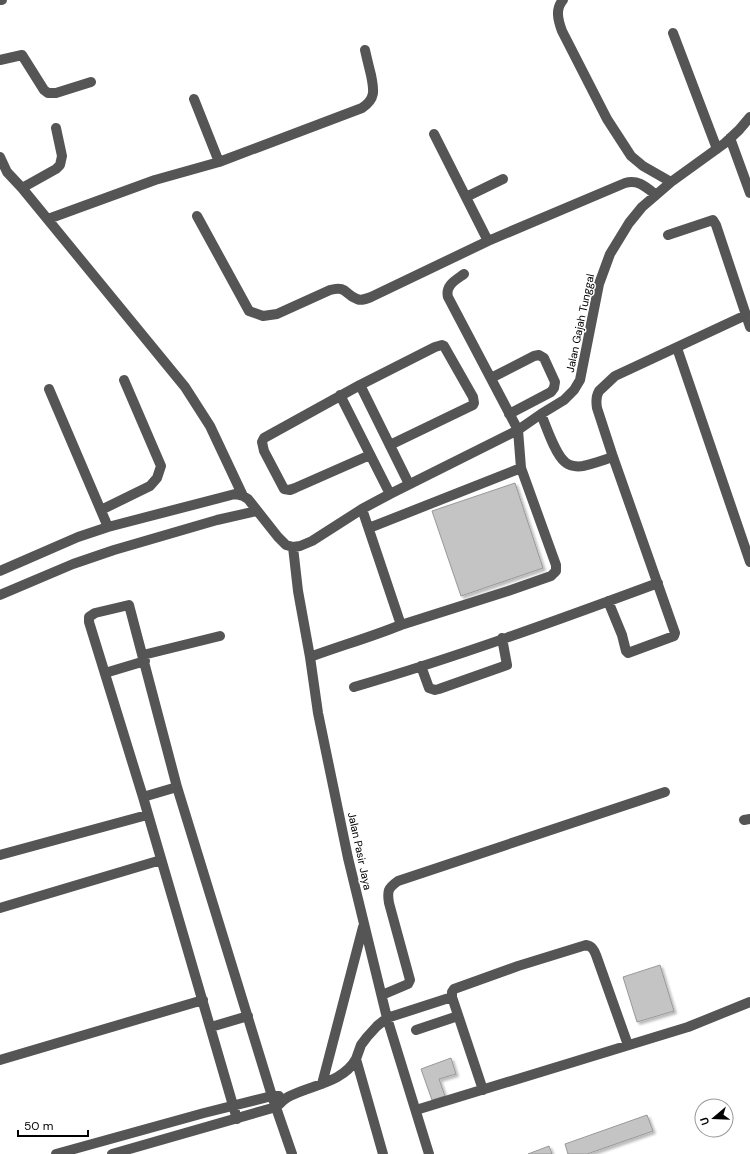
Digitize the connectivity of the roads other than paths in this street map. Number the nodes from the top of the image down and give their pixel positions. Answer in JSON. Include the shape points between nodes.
{"nodes":[{"id":1,"x":563,"y":0,"type":"edge"},
{"id":2,"x":673,"y":33,"type":"dead end"},
{"id":3,"x":365,"y":50,"type":"dead end"},
{"id":4,"x":0,"y":60,"type":"edge"},
{"id":5,"x":90,"y":82,"type":"dead end"},
{"id":6,"x":194,"y":99,"type":"dead end"},
{"id":7,"x":750,"y":117,"type":"edge"},
{"id":8,"x":56,"y":128,"type":"dead end"},
{"id":9,"x":434,"y":134,"type":"dead end"},
{"id":10,"x":730,"y":138,"type":"junction"},
{"id":11,"x":717,"y":150,"type":"junction"},
{"id":12,"x":0,"y":157,"type":"edge"},
{"id":13,"x":219,"y":162,"type":"junction"},
{"id":14,"x":503,"y":179,"type":"dead end"},
{"id":15,"x":671,"y":182,"type":"junction"},
{"id":16,"x":22,"y":188,"type":"junction"},
{"id":17,"x":750,"y":193,"type":"edge"},
{"id":18,"x":656,"y":195,"type":"junction"},
{"id":19,"x":466,"y":197,"type":"junction"},
{"id":20,"x":197,"y":216,"type":"dead end"},
{"id":21,"x":48,"y":219,"type":"junction"},
{"id":22,"x":668,"y":235,"type":"dead end"},
{"id":23,"x":488,"y":241,"type":"junction"},
{"id":24,"x":464,"y":274,"type":"dead end"},
{"id":25,"x":746,"y":315,"type":"junction"},
{"id":26,"x":750,"y":327,"type":"edge"},
{"id":27,"x":677,"y":348,"type":"junction"},
{"id":28,"x":491,"y":378,"type":"junction"},
{"id":29,"x":124,"y":380,"type":"dead end"},
{"id":30,"x":360,"y":385,"type":"junction"},
{"id":31,"x":49,"y":389,"type":"dead end"},
{"id":32,"x":340,"y":395,"type":"junction"},
{"id":33,"x":509,"y":414,"type":"junction"},
{"id":34,"x":541,"y":414,"type":"junction"},
{"id":35,"x":518,"y":430,"type":"junction"},
{"id":36,"x":390,"y":445,"type":"junction"},
{"id":37,"x":370,"y":455,"type":"junction"},
{"id":38,"x":613,"y":457,"type":"junction"},
{"id":39,"x":521,"y":468,"type":"junction"},
{"id":40,"x":409,"y":484,"type":"junction"},
{"id":41,"x":390,"y":494,"type":"junction"},
{"id":42,"x":243,"y":496,"type":"junction"},
{"id":43,"x":362,"y":509,"type":"junction"},
{"id":44,"x":101,"y":510,"type":"junction"},
{"id":45,"x":257,"y":511,"type":"junction"},
{"id":46,"x":108,"y":527,"type":"junction"},
{"id":47,"x":369,"y":528,"type":"junction"},
{"id":48,"x":293,"y":547,"type":"junction"},
{"id":49,"x":750,"y":562,"type":"edge"},
{"id":50,"x":0,"y":571,"type":"edge"},
{"id":51,"x":658,"y":583,"type":"junction"},
{"id":52,"x":0,"y":595,"type":"edge"},
{"id":53,"x":608,"y":601,"type":"junction"},
{"id":54,"x":401,"y":625,"type":"junction"},
{"id":55,"x":220,"y":636,"type":"dead end"},
{"id":56,"x":502,"y":638,"type":"junction"},
{"id":57,"x":310,"y":657,"type":"junction"},
{"id":58,"x":144,"y":658,"type":"junction"},
{"id":59,"x":421,"y":666,"type":"junction"},
{"id":60,"x":105,"y":673,"type":"junction"},
{"id":61,"x":354,"y":687,"type":"dead end"},
{"id":62,"x":177,"y":787,"type":"junction"},
{"id":63,"x":665,"y":792,"type":"dead end"},
{"id":64,"x":142,"y":797,"type":"junction"},
{"id":65,"x":147,"y":815,"type":"junction"},
{"id":66,"x":0,"y":855,"type":"edge"},
{"id":67,"x":161,"y":860,"type":"junction"},
{"id":68,"x":0,"y":908,"type":"edge"},
{"id":69,"x":364,"y":925,"type":"junction"},
{"id":70,"x":382,"y":996,"type":"junction"},
{"id":71,"x":452,"y":998,"type":"junction"},
{"id":72,"x":203,"y":1000,"type":"junction"},
{"id":73,"x":750,"y":1002,"type":"edge"},
{"id":74,"x":248,"y":1016,"type":"junction"},
{"id":75,"x":458,"y":1016,"type":"junction"},
{"id":76,"x":387,"y":1018,"type":"junction"},
{"id":77,"x":211,"y":1027,"type":"junction"},
{"id":78,"x":416,"y":1030,"type":"dead end"},
{"id":79,"x":628,"y":1045,"type":"junction"},
{"id":80,"x":356,"y":1059,"type":"junction"},
{"id":81,"x":0,"y":1060,"type":"edge"},
{"id":82,"x":322,"y":1084,"type":"junction"},
{"id":83,"x":483,"y":1090,"type":"junction"},
{"id":84,"x":272,"y":1096,"type":"junction"},
{"id":85,"x":287,"y":1097,"type":"junction"},
{"id":86,"x":234,"y":1106,"type":"junction"},
{"id":87,"x":276,"y":1107,"type":"junction"},
{"id":88,"x":416,"y":1110,"type":"junction"},
{"id":89,"x":238,"y":1118,"type":"junction"},
{"id":90,"x":56,"y":1154,"type":"edge"},
{"id":91,"x":112,"y":1154,"type":"edge"},
{"id":92,"x":292,"y":1154,"type":"edge"},
{"id":93,"x":383,"y":1154,"type":"edge"},
{"id":94,"x":429,"y":1154,"type":"edge"}],
"edges":[{"from":1,"to":15,"type":"street","via":[[558,12],[562,31],[607,119],[631,156]]},
{"from":2,"to":11,"type":"street"},
{"from":3,"to":13,"type":"street","via":[[374,89],[367,105]]},
{"from":4,"to":5,"type":"street","via":[[22,55],[48,93],[56,93]]},
{"from":6,"to":13,"type":"street"},
{"from":7,"to":10,"type":"street","name":"Jalan Gajah Tunggal"},
{"from":8,"to":16,"type":"street","via":[[62,156],[60,165],[56,170]]},
{"from":9,"to":19,"type":"street"},
{"from":10,"to":11,"type":"street","name":"Jalan Gajah Tunggal"},
{"from":10,"to":17,"type":"street"},
{"from":11,"to":15,"type":"street","name":"Jalan Gajah Tunggal"},
{"from":12,"to":16,"type":"street","via":[[7,172]]},
{"from":13,"to":21,"type":"street","via":[[155,180]]},
{"from":14,"to":19,"type":"street"},
{"from":15,"to":18,"type":"street","name":"Jalan Gajah Tunggal"},
{"from":16,"to":21,"type":"street"},
{"from":18,"to":23,"type":"street","via":[[642,184],[631,181]]},
{"from":18,"to":34,"type":"street","name":"Jalan Gajah Tunggal","via":[[629,223],[610,254],[599,284],[580,380],[564,400]]},
{"from":19,"to":23,"type":"street"},
{"from":20,"to":23,"type":"street","via":[[249,311],[263,316],[276,314],[336,288],[358,299],[371,297]]},
{"from":21,"to":42,"type":"street","via":[[185,387],[210,426]]},
{"from":22,"to":25,"type":"street","via":[[712,220],[716,225]]},
{"from":24,"to":28,"type":"street","via":[[450,284],[448,297]]},
{"from":25,"to":26,"type":"street"},
{"from":25,"to":27,"type":"street"},
{"from":27,"to":38,"type":"street","via":[[615,376],[598,391],[597,406]]},
{"from":27,"to":49,"type":"street"},
{"from":28,"to":33,"type":"street"},
{"from":28,"to":33,"type":"street","via":[[534,356],[544,358],[555,382],[554,388]]},
{"from":29,"to":44,"type":"street","via":[[161,466],[157,478],[150,486]]},
{"from":30,"to":32,"type":"street"},
{"from":30,"to":36,"type":"street"},
{"from":30,"to":36,"type":"street","via":[[442,345],[472,397],[473,405]]},
{"from":31,"to":44,"type":"street"},
{"from":32,"to":37,"type":"street"},
{"from":32,"to":37,"type":"street","via":[[264,438],[264,451],[284,489],[290,490]]},
{"from":33,"to":35,"type":"street"},
{"from":34,"to":35,"type":"street","name":"Jalan Gajah Tunggal"},
{"from":34,"to":38,"type":"street","via":[[565,463],[581,467]]},
{"from":35,"to":39,"type":"street"},
{"from":35,"to":40,"type":"street","name":"Jalan Gajah Tunggal"},
{"from":36,"to":40,"type":"street"},
{"from":37,"to":41,"type":"street"},
{"from":38,"to":51,"type":"street"},
{"from":39,"to":47,"type":"street"},
{"from":39,"to":54,"type":"street","via":[[556,571],[551,576]]},
{"from":40,"to":41,"type":"street","name":"Jalan Gajah Tunggal"},
{"from":41,"to":43,"type":"street","name":"Jalan Gajah Tunggal"},
{"from":42,"to":45,"type":"street"},
{"from":42,"to":46,"type":"street","via":[[229,495]]},
{"from":43,"to":47,"type":"street"},
{"from":43,"to":48,"type":"street","name":"Jalan Gajah Tunggal","via":[[312,541]]},
{"from":44,"to":46,"type":"street"},
{"from":45,"to":48,"type":"street","via":[[278,538]]},
{"from":45,"to":52,"type":"street","via":[[114,550],[73,564]]},
{"from":46,"to":50,"type":"street"},
{"from":47,"to":54,"type":"street"},
{"from":48,"to":57,"type":"street","name":"Jalan Pasir Jaya"},
{"from":51,"to":53,"type":"street"},
{"from":51,"to":53,"type":"street","via":[[675,633],[673,637],[626,651]]},
{"from":53,"to":56,"type":"street"},
{"from":54,"to":57,"type":"street"},
{"from":55,"to":58,"type":"street"},
{"from":56,"to":59,"type":"street"},
{"from":56,"to":59,"type":"street","via":[[507,665],[439,689],[429,688]]},
{"from":57,"to":69,"type":"street","name":"Jalan Pasir Jaya","via":[[318,713]]},
{"from":58,"to":60,"type":"street"},
{"from":58,"to":60,"type":"street","via":[[129,605],[95,613],[89,617],[89,622]]},
{"from":58,"to":62,"type":"street"},
{"from":59,"to":61,"type":"street"},
{"from":60,"to":64,"type":"street"},
{"from":62,"to":64,"type":"street"},
{"from":62,"to":74,"type":"street"},
{"from":63,"to":70,"type":"street","via":[[392,886],[388,899],[410,980],[408,984]]},
{"from":64,"to":65,"type":"street"},
{"from":65,"to":66,"type":"street"},
{"from":65,"to":67,"type":"street"},
{"from":67,"to":68,"type":"street"},
{"from":67,"to":72,"type":"street"},
{"from":69,"to":70,"type":"street","name":"Jalan Pasir Jaya"},
{"from":69,"to":82,"type":"street"},
{"from":70,"to":76,"type":"street","name":"Jalan Pasir Jaya"},
{"from":71,"to":75,"type":"street"},
{"from":71,"to":76,"type":"street"},
{"from":71,"to":79,"type":"street","via":[[454,988],[518,966],[586,945],[590,946],[596,955]]},
{"from":72,"to":77,"type":"street"},
{"from":72,"to":81,"type":"street"},
{"from":73,"to":79,"type":"street","via":[[688,1026]]},
{"from":74,"to":77,"type":"street"},
{"from":74,"to":84,"type":"street"},
{"from":75,"to":78,"type":"street"},
{"from":75,"to":83,"type":"street"},
{"from":76,"to":80,"type":"street","via":[[367,1037]]},
{"from":76,"to":88,"type":"street","name":"Jalan Pasir Jaya"},
{"from":77,"to":86,"type":"street"},
{"from":79,"to":83,"type":"street"},
{"from":80,"to":82,"type":"street","via":[[345,1072]]},
{"from":80,"to":93,"type":"street"},
{"from":82,"to":85,"type":"street"},
{"from":83,"to":88,"type":"street"},
{"from":84,"to":85,"type":"street"},
{"from":84,"to":86,"type":"street"},
{"from":84,"to":87,"type":"street"},
{"from":85,"to":87,"type":"street"},
{"from":86,"to":89,"type":"street"},
{"from":86,"to":90,"type":"street"},
{"from":87,"to":89,"type":"street"},
{"from":87,"to":92,"type":"street"},
{"from":88,"to":94,"type":"street","name":"Jalan Pasir Jaya"},
{"from":89,"to":91,"type":"street"}]}
